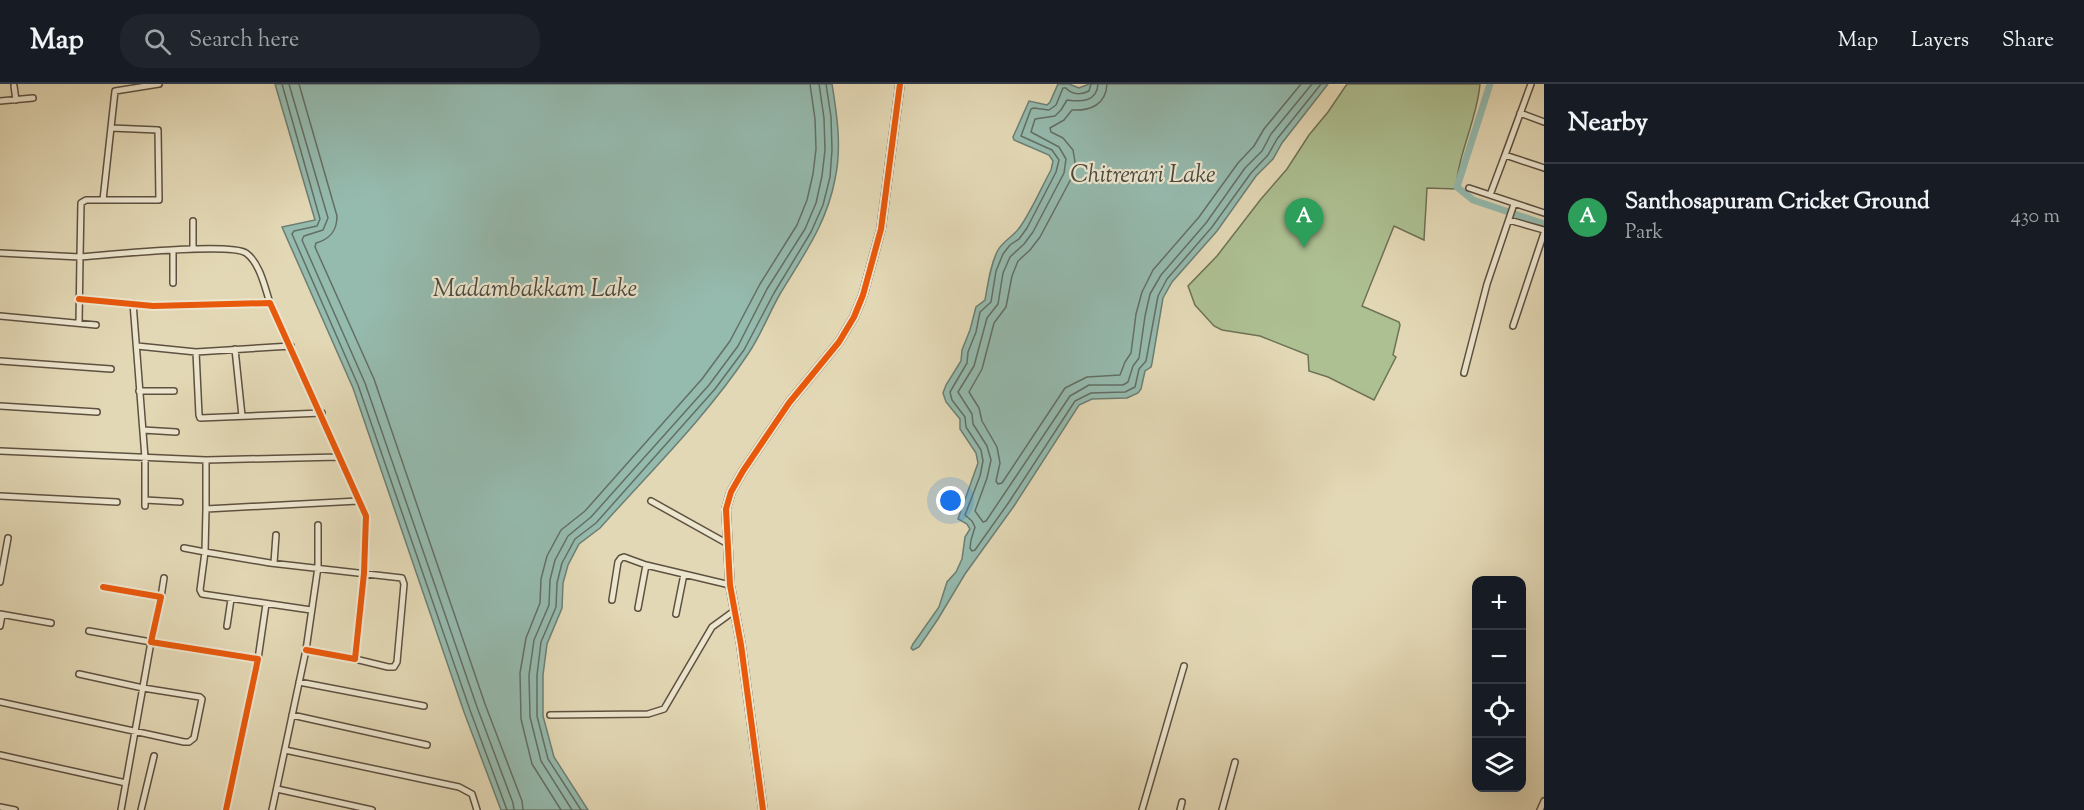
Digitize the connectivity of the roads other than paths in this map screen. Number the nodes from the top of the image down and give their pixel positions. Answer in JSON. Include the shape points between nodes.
{"nodes":[{"id":1,"x":159,"y":84,"type":"edge"},
{"id":2,"x":900,"y":84,"type":"edge"},
{"id":3,"x":1531,"y":84,"type":"edge"},
{"id":4,"x":14,"y":86,"type":"dead end"},
{"id":5,"x":33,"y":98,"type":"dead end"},
{"id":6,"x":16,"y":100,"type":"junction"},
{"id":7,"x":0,"y":101,"type":"edge"},
{"id":8,"x":1520,"y":113,"type":"junction"},
{"id":9,"x":1544,"y":122,"type":"edge"},
{"id":10,"x":111,"y":128,"type":"junction"},
{"id":11,"x":1505,"y":155,"type":"junction"},
{"id":12,"x":1544,"y":168,"type":"edge"},
{"id":13,"x":1469,"y":188,"type":"dead end"},
{"id":14,"x":1490,"y":195,"type":"junction"},
{"id":15,"x":103,"y":200,"type":"junction"},
{"id":16,"x":1513,"y":205,"type":"junction"},
{"id":17,"x":1544,"y":213,"type":"edge"},
{"id":18,"x":1509,"y":217,"type":"junction"},
{"id":19,"x":193,"y":221,"type":"dead end"},
{"id":20,"x":1544,"y":231,"type":"edge"},
{"id":21,"x":193,"y":249,"type":"junction"},
{"id":22,"x":173,"y":250,"type":"junction"},
{"id":23,"x":0,"y":253,"type":"edge"},
{"id":24,"x":80,"y":257,"type":"junction"},
{"id":25,"x":173,"y":283,"type":"dead end"},
{"id":26,"x":79,"y":299,"type":"junction"},
{"id":27,"x":133,"y":303,"type":"junction"},
{"id":28,"x":270,"y":303,"type":"junction"},
{"id":29,"x":0,"y":316,"type":"edge"},
{"id":30,"x":79,"y":323,"type":"junction"},
{"id":31,"x":96,"y":325,"type":"dead end"},
{"id":32,"x":1513,"y":326,"type":"dead end"},
{"id":33,"x":137,"y":346,"type":"junction"},
{"id":34,"x":291,"y":346,"type":"junction"},
{"id":35,"x":235,"y":350,"type":"junction"},
{"id":36,"x":196,"y":352,"type":"junction"},
{"id":37,"x":0,"y":361,"type":"edge"},
{"id":38,"x":111,"y":369,"type":"dead end"},
{"id":39,"x":1464,"y":373,"type":"dead end"},
{"id":40,"x":139,"y":391,"type":"junction"},
{"id":41,"x":174,"y":391,"type":"dead end"},
{"id":42,"x":0,"y":406,"type":"edge"},
{"id":43,"x":97,"y":412,"type":"dead end"},
{"id":44,"x":322,"y":413,"type":"junction"},
{"id":45,"x":242,"y":416,"type":"junction"},
{"id":46,"x":142,"y":430,"type":"junction"},
{"id":47,"x":176,"y":432,"type":"dead end"},
{"id":48,"x":0,"y":451,"type":"edge"},
{"id":49,"x":339,"y":457,"type":"junction"},
{"id":50,"x":145,"y":458,"type":"junction"},
{"id":51,"x":206,"y":460,"type":"junction"},
{"id":52,"x":0,"y":496,"type":"edge"},
{"id":53,"x":358,"y":501,"type":"junction"},
{"id":54,"x":651,"y":501,"type":"dead end"},
{"id":55,"x":117,"y":502,"type":"dead end"},
{"id":56,"x":180,"y":502,"type":"dead end"},
{"id":57,"x":206,"y":509,"type":"junction"},
{"id":58,"x":318,"y":525,"type":"dead end"},
{"id":59,"x":276,"y":535,"type":"dead end"},
{"id":60,"x":8,"y":538,"type":"dead end"},
{"id":61,"x":728,"y":544,"type":"junction"},
{"id":62,"x":184,"y":548,"type":"dead end"},
{"id":63,"x":205,"y":552,"type":"junction"},
{"id":64,"x":274,"y":563,"type":"junction"},
{"id":65,"x":646,"y":566,"type":"junction"},
{"id":66,"x":318,"y":567,"type":"junction"},
{"id":67,"x":364,"y":573,"type":"junction"},
{"id":68,"x":684,"y":574,"type":"junction"},
{"id":69,"x":164,"y":578,"type":"dead end"},
{"id":70,"x":0,"y":582,"type":"edge"},
{"id":71,"x":730,"y":585,"type":"junction"},
{"id":72,"x":103,"y":587,"type":"dead end"},
{"id":73,"x":161,"y":597,"type":"junction"},
{"id":74,"x":231,"y":599,"type":"junction"},
{"id":75,"x":612,"y":600,"type":"dead end"},
{"id":76,"x":266,"y":604,"type":"junction"},
{"id":77,"x":638,"y":608,"type":"dead end"},
{"id":78,"x":311,"y":610,"type":"junction"},
{"id":79,"x":734,"y":611,"type":"junction"},
{"id":80,"x":676,"y":614,"type":"dead end"},
{"id":81,"x":1,"y":615,"type":"edge"},
{"id":82,"x":51,"y":623,"type":"dead end"},
{"id":83,"x":0,"y":626,"type":"edge"},
{"id":84,"x":227,"y":626,"type":"dead end"},
{"id":85,"x":89,"y":630,"type":"dead end"},
{"id":86,"x":151,"y":642,"type":"junction"},
{"id":87,"x":306,"y":650,"type":"junction"},
{"id":88,"x":258,"y":659,"type":"junction"},
{"id":89,"x":355,"y":659,"type":"junction"},
{"id":90,"x":1184,"y":666,"type":"dead end"},
{"id":91,"x":79,"y":674,"type":"dead end"},
{"id":92,"x":299,"y":681,"type":"junction"},
{"id":93,"x":143,"y":688,"type":"junction"},
{"id":94,"x":0,"y":702,"type":"edge"},
{"id":95,"x":424,"y":706,"type":"dead end"},
{"id":96,"x":292,"y":715,"type":"junction"},
{"id":97,"x":550,"y":715,"type":"dead end"},
{"id":98,"x":135,"y":731,"type":"junction"},
{"id":99,"x":427,"y":745,"type":"dead end"},
{"id":100,"x":285,"y":750,"type":"junction"},
{"id":101,"x":0,"y":755,"type":"edge"},
{"id":102,"x":154,"y":756,"type":"dead end"},
{"id":103,"x":1235,"y":762,"type":"dead end"},
{"id":104,"x":126,"y":783,"type":"junction"},
{"id":105,"x":277,"y":789,"type":"junction"},
{"id":106,"x":1544,"y":801,"type":"edge"},
{"id":107,"x":1182,"y":802,"type":"dead end"},
{"id":108,"x":0,"y":807,"type":"edge"},
{"id":109,"x":15,"y":810,"type":"edge"},
{"id":110,"x":121,"y":810,"type":"edge"},
{"id":111,"x":141,"y":810,"type":"edge"},
{"id":112,"x":226,"y":810,"type":"edge"},
{"id":113,"x":272,"y":810,"type":"edge"},
{"id":114,"x":372,"y":810,"type":"edge"},
{"id":115,"x":477,"y":810,"type":"edge"},
{"id":116,"x":763,"y":810,"type":"edge"},
{"id":117,"x":1142,"y":810,"type":"edge"},
{"id":118,"x":1180,"y":810,"type":"edge"},
{"id":119,"x":1222,"y":810,"type":"edge"},
{"id":120,"x":1540,"y":810,"type":"edge"}],
"edges":[{"from":1,"to":10,"type":"street","via":[[115,91]]},
{"from":2,"to":61,"type":"street","via":[[881,229],[863,294],[847,331],[789,403],[731,492],[726,516]]},
{"from":3,"to":8,"type":"street"},
{"from":4,"to":6,"type":"street"},
{"from":5,"to":6,"type":"street"},
{"from":6,"to":7,"type":"street"},
{"from":8,"to":9,"type":"street"},
{"from":8,"to":11,"type":"street"},
{"from":10,"to":15,"type":"street"},
{"from":10,"to":15,"type":"street","via":[[158,130],[159,200]]},
{"from":11,"to":12,"type":"street"},
{"from":11,"to":14,"type":"street"},
{"from":13,"to":14,"type":"street"},
{"from":14,"to":16,"type":"street"},
{"from":15,"to":24,"type":"street","via":[[86,200],[79,206]]},
{"from":16,"to":17,"type":"street"},
{"from":16,"to":18,"type":"street"},
{"from":18,"to":20,"type":"street"},
{"from":18,"to":39,"type":"street","via":[[1486,284]]},
{"from":19,"to":21,"type":"street"},
{"from":20,"to":32,"type":"street"},
{"from":21,"to":22,"type":"street"},
{"from":21,"to":28,"type":"street","via":[[236,249],[248,254]]},
{"from":22,"to":24,"type":"street"},
{"from":22,"to":25,"type":"street"},
{"from":23,"to":24,"type":"street"},
{"from":24,"to":26,"type":"street"},
{"from":26,"to":27,"type":"street"},
{"from":26,"to":30,"type":"street"},
{"from":27,"to":28,"type":"street"},
{"from":27,"to":33,"type":"street"},
{"from":28,"to":34,"type":"street"},
{"from":29,"to":30,"type":"street"},
{"from":30,"to":31,"type":"street"},
{"from":33,"to":36,"type":"street"},
{"from":33,"to":40,"type":"street"},
{"from":34,"to":35,"type":"street"},
{"from":34,"to":44,"type":"street"},
{"from":35,"to":36,"type":"street"},
{"from":35,"to":45,"type":"street"},
{"from":36,"to":45,"type":"street","via":[[199,417]]},
{"from":37,"to":38,"type":"street"},
{"from":40,"to":41,"type":"street"},
{"from":40,"to":46,"type":"street"},
{"from":42,"to":43,"type":"street"},
{"from":44,"to":45,"type":"street"},
{"from":44,"to":49,"type":"street"},
{"from":46,"to":47,"type":"street"},
{"from":46,"to":50,"type":"street"},
{"from":48,"to":50,"type":"street"},
{"from":49,"to":51,"type":"street"},
{"from":49,"to":53,"type":"street"},
{"from":50,"to":51,"type":"street"},
{"from":50,"to":56,"type":"street","via":[[145,503]]},
{"from":51,"to":57,"type":"street"},
{"from":52,"to":55,"type":"street"},
{"from":53,"to":57,"type":"street"},
{"from":53,"to":67,"type":"street","via":[[366,516]]},
{"from":54,"to":61,"type":"street"},
{"from":57,"to":63,"type":"street"},
{"from":58,"to":66,"type":"street"},
{"from":59,"to":64,"type":"street"},
{"from":60,"to":70,"type":"street"},
{"from":61,"to":71,"type":"street"},
{"from":62,"to":63,"type":"street"},
{"from":63,"to":64,"type":"street"},
{"from":63,"to":74,"type":"street","via":[[201,592]]},
{"from":64,"to":66,"type":"street"},
{"from":65,"to":68,"type":"street"},
{"from":65,"to":75,"type":"street","via":[[621,558]]},
{"from":65,"to":77,"type":"street"},
{"from":66,"to":67,"type":"street"},
{"from":66,"to":78,"type":"street"},
{"from":67,"to":89,"type":"street"},
{"from":67,"to":89,"type":"street","via":[[400,576],[404,582],[398,662],[388,667]]},
{"from":68,"to":71,"type":"street"},
{"from":68,"to":80,"type":"street"},
{"from":69,"to":73,"type":"street"},
{"from":71,"to":79,"type":"street"},
{"from":72,"to":73,"type":"street"},
{"from":73,"to":86,"type":"street"},
{"from":74,"to":76,"type":"street"},
{"from":74,"to":84,"type":"street"},
{"from":76,"to":78,"type":"street"},
{"from":76,"to":88,"type":"street"},
{"from":78,"to":87,"type":"street"},
{"from":79,"to":97,"type":"street","via":[[712,627],[664,710],[648,714]]},
{"from":79,"to":116,"type":"street"},
{"from":81,"to":82,"type":"street"},
{"from":81,"to":83,"type":"street"},
{"from":85,"to":86,"type":"street"},
{"from":86,"to":88,"type":"street"},
{"from":86,"to":93,"type":"street"},
{"from":87,"to":89,"type":"street"},
{"from":87,"to":92,"type":"street"},
{"from":88,"to":112,"type":"street"},
{"from":90,"to":117,"type":"street"},
{"from":91,"to":93,"type":"street"},
{"from":92,"to":95,"type":"street"},
{"from":92,"to":96,"type":"street"},
{"from":93,"to":98,"type":"street"},
{"from":93,"to":98,"type":"street","via":[[202,699],[192,741]]},
{"from":94,"to":98,"type":"street"},
{"from":96,"to":99,"type":"street"},
{"from":96,"to":100,"type":"street"},
{"from":98,"to":104,"type":"street"},
{"from":100,"to":105,"type":"street"},
{"from":100,"to":115,"type":"street","via":[[459,787],[472,794]]},
{"from":101,"to":104,"type":"street"},
{"from":102,"to":111,"type":"street"},
{"from":103,"to":119,"type":"street"},
{"from":104,"to":110,"type":"street"},
{"from":105,"to":113,"type":"street"},
{"from":105,"to":114,"type":"street"},
{"from":106,"to":120,"type":"street"},
{"from":107,"to":118,"type":"street"},
{"from":108,"to":109,"type":"street"}]}
